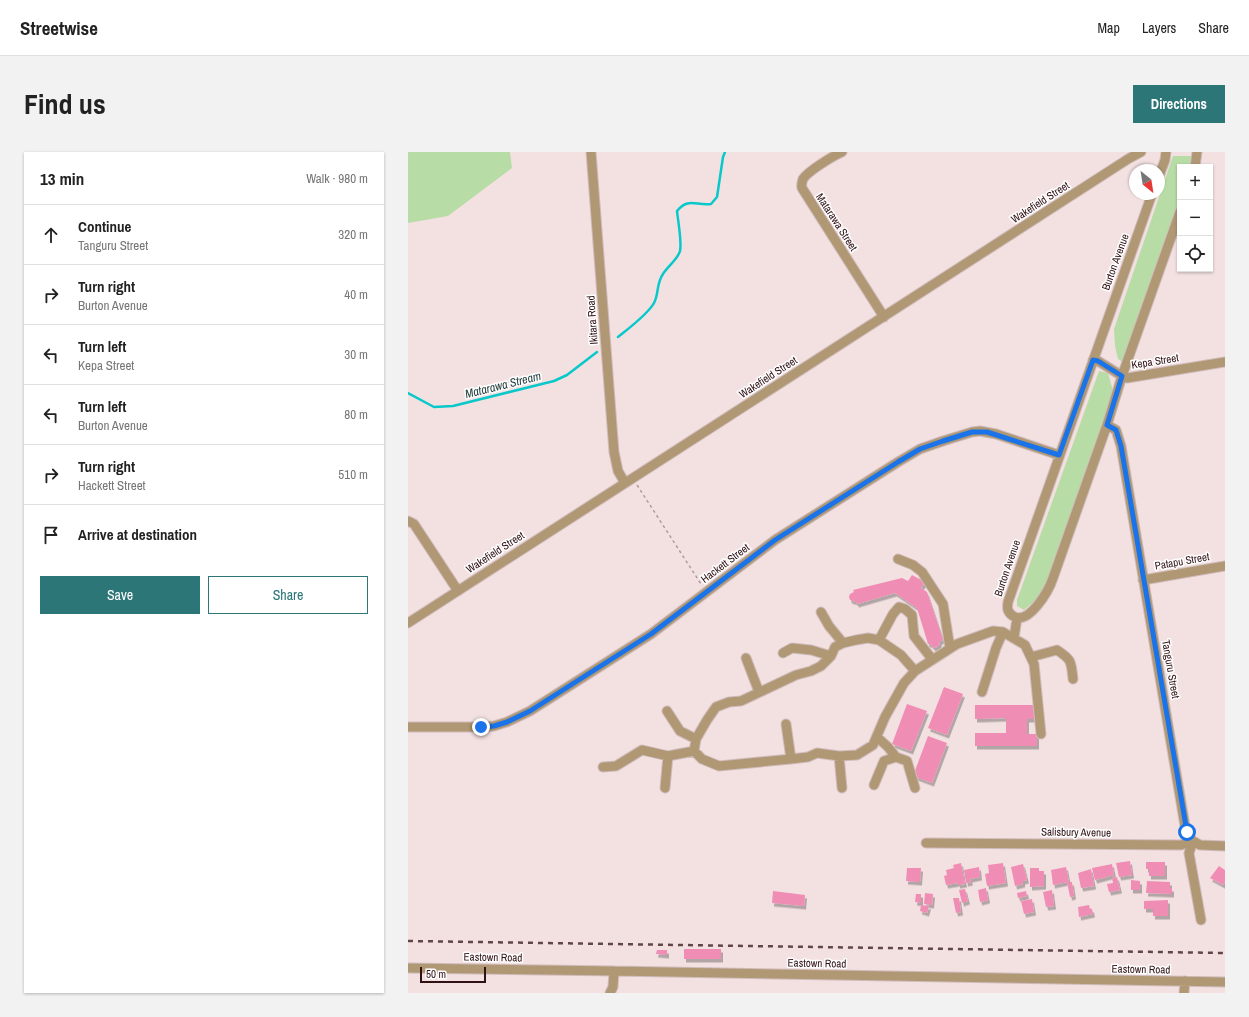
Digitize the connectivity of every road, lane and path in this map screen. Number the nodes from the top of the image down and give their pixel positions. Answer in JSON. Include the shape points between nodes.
{"nodes":[{"id":1,"x":591,"y":152,"type":"edge"},
{"id":2,"x":842,"y":152,"type":"edge"},
{"id":3,"x":1141,"y":152,"type":"edge"},
{"id":4,"x":1166,"y":152,"type":"edge"},
{"id":5,"x":1197,"y":152,"type":"edge"},
{"id":6,"x":1164,"y":164,"type":"edge"},
{"id":7,"x":1195,"y":164,"type":"edge"},
{"id":8,"x":1150,"y":200,"type":"edge"},
{"id":9,"x":1177,"y":220,"type":"edge"},
{"id":10,"x":884,"y":317,"type":"junction"},
{"id":11,"x":1093,"y":360,"type":"junction"},
{"id":12,"x":1225,"y":362,"type":"edge"},
{"id":13,"x":1122,"y":376,"type":"junction"},
{"id":14,"x":1107,"y":425,"type":"junction"},
{"id":15,"x":1059,"y":455,"type":"junction"},
{"id":16,"x":633,"y":478,"type":"junction"},
{"id":17,"x":625,"y":483,"type":"junction"},
{"id":18,"x":408,"y":521,"type":"edge"},
{"id":19,"x":898,"y":558,"type":"dead end"},
{"id":20,"x":1225,"y":566,"type":"edge"},
{"id":21,"x":1144,"y":580,"type":"junction"},
{"id":22,"x":458,"y":591,"type":"junction"},
{"id":23,"x":707,"y":592,"type":"junction"},
{"id":24,"x":821,"y":612,"type":"dead end"},
{"id":25,"x":1017,"y":618,"type":"junction"},
{"id":26,"x":408,"y":623,"type":"edge"},
{"id":27,"x":1003,"y":632,"type":"junction"},
{"id":28,"x":1014,"y":638,"type":"junction"},
{"id":29,"x":879,"y":640,"type":"junction"},
{"id":30,"x":843,"y":643,"type":"junction"},
{"id":31,"x":950,"y":648,"type":"junction"},
{"id":32,"x":783,"y":653,"type":"dead end"},
{"id":33,"x":831,"y":656,"type":"junction"},
{"id":34,"x":746,"y":658,"type":"dead end"},
{"id":35,"x":1031,"y":658,"type":"junction"},
{"id":36,"x":932,"y":659,"type":"junction"},
{"id":37,"x":915,"y":671,"type":"junction"},
{"id":38,"x":1073,"y":679,"type":"dead end"},
{"id":39,"x":759,"y":692,"type":"junction"},
{"id":40,"x":982,"y":692,"type":"dead end"},
{"id":41,"x":667,"y":711,"type":"dead end"},
{"id":42,"x":786,"y":724,"type":"dead end"},
{"id":43,"x":408,"y":727,"type":"edge"},
{"id":44,"x":1041,"y":734,"type":"dead end"},
{"id":45,"x":877,"y":737,"type":"junction"},
{"id":46,"x":696,"y":739,"type":"junction"},
{"id":47,"x":694,"y":751,"type":"junction"},
{"id":48,"x":668,"y":756,"type":"junction"},
{"id":49,"x":839,"y":756,"type":"junction"},
{"id":50,"x":896,"y":757,"type":"junction"},
{"id":51,"x":792,"y":759,"type":"junction"},
{"id":52,"x":603,"y":767,"type":"dead end"},
{"id":53,"x":874,"y":785,"type":"dead end"},
{"id":54,"x":665,"y":788,"type":"dead end"},
{"id":55,"x":842,"y":788,"type":"dead end"},
{"id":56,"x":915,"y":788,"type":"dead end"},
{"id":57,"x":1193,"y":841,"type":"junction"},
{"id":58,"x":926,"y":843,"type":"dead end"},
{"id":59,"x":1225,"y":846,"type":"edge"},
{"id":60,"x":1201,"y":920,"type":"dead end"},
{"id":61,"x":408,"y":968,"type":"edge"},
{"id":62,"x":614,"y":971,"type":"junction"},
{"id":63,"x":1185,"y":981,"type":"junction"},
{"id":64,"x":1225,"y":982,"type":"edge"},
{"id":65,"x":610,"y":993,"type":"edge"},
{"id":66,"x":1184,"y":993,"type":"edge"}],
"edges":[{"from":1,"to":17,"type":"street","name":"Ikitara Road","via":[[614,452],[618,471]]},
{"from":2,"to":10,"type":"street","name":"Matarawa Street","via":[[807,175],[801,184],[802,188]]},
{"from":3,"to":10,"type":"street","name":"Wakefield Street"},
{"from":4,"to":6,"type":"street"},
{"from":5,"to":7,"type":"street"},
{"from":8,"to":11,"type":"street","name":"Burton Avenue"},
{"from":9,"to":13,"type":"street"},
{"from":10,"to":16,"type":"street","name":"Wakefield Street"},
{"from":11,"to":13,"type":"street","name":"Kepa Street"},
{"from":11,"to":15,"type":"street","name":"Burton Avenue"},
{"from":12,"to":13,"type":"street","name":"Kepa Street","via":[[1133,377]]},
{"from":13,"to":14,"type":"street"},
{"from":14,"to":21,"type":"street","name":"Tanguru Street","via":[[1116,430],[1120,439]]},
{"from":14,"to":25,"type":"street","via":[[1048,591],[1029,614]]},
{"from":15,"to":23,"type":"street","name":"Hackett Street","via":[[987,432],[972,432],[920,449],[775,540]]},
{"from":15,"to":25,"type":"street","name":"Burton Avenue","via":[[1008,602],[1009,613]]},
{"from":16,"to":17,"type":"street","name":"Wakefield Street"},
{"from":16,"to":23,"type":"path"},
{"from":17,"to":22,"type":"street","name":"Wakefield Street"},
{"from":18,"to":22,"type":"street","via":[[414,524]]},
{"from":19,"to":31,"type":"street","via":[[922,572],[943,604]]},
{"from":20,"to":21,"type":"street","name":"Patapu Street"},
{"from":21,"to":57,"type":"street","name":"Tanguru Street","via":[[1185,826]]},
{"from":22,"to":26,"type":"street","name":"Wakefield Street"},
{"from":23,"to":43,"type":"street","name":"Hackett Street","via":[[651,634],[518,718],[494,726]]},
{"from":24,"to":30,"type":"street"},
{"from":25,"to":28,"type":"street"},
{"from":27,"to":28,"type":"street"},
{"from":27,"to":31,"type":"street","via":[[993,631]]},
{"from":27,"to":40,"type":"street"},
{"from":28,"to":35,"type":"street","via":[[1024,645]]},
{"from":29,"to":30,"type":"street","via":[[868,638]]},
{"from":29,"to":36,"type":"street","via":[[893,614],[899,607],[905,609],[912,615],[914,636]]},
{"from":29,"to":37,"type":"street","via":[[901,656]]},
{"from":30,"to":33,"type":"street","via":[[835,647]]},
{"from":31,"to":36,"type":"street"},
{"from":32,"to":33,"type":"street","via":[[792,648]]},
{"from":33,"to":39,"type":"street","via":[[811,671]]},
{"from":34,"to":39,"type":"street"},
{"from":35,"to":38,"type":"street","via":[[1057,650],[1071,662]]},
{"from":35,"to":44,"type":"street","via":[[1034,664]]},
{"from":36,"to":37,"type":"street"},
{"from":37,"to":45,"type":"street","via":[[904,683]]},
{"from":39,"to":46,"type":"street","via":[[741,701],[716,707]]},
{"from":41,"to":46,"type":"street","via":[[680,731]]},
{"from":42,"to":51,"type":"street"},
{"from":45,"to":49,"type":"street","via":[[873,745],[857,755]]},
{"from":45,"to":50,"type":"street"},
{"from":46,"to":47,"type":"street"},
{"from":47,"to":48,"type":"street"},
{"from":47,"to":51,"type":"street","via":[[702,759],[719,766]]},
{"from":48,"to":52,"type":"street","via":[[642,750],[616,766]]},
{"from":48,"to":54,"type":"street"},
{"from":49,"to":51,"type":"street","via":[[818,753]]},
{"from":49,"to":55,"type":"street"},
{"from":50,"to":53,"type":"street","via":[[884,761]]},
{"from":50,"to":56,"type":"street","via":[[907,761]]},
{"from":57,"to":58,"type":"street","name":"Salisbury Avenue","via":[[1181,846]]},
{"from":57,"to":59,"type":"street","name":"Salisbury Avenue","via":[[1200,845]]},
{"from":57,"to":60,"type":"street","via":[[1189,854]]},
{"from":61,"to":62,"type":"street","name":"Eastown Road"},
{"from":62,"to":63,"type":"street","name":"Eastown Road"},
{"from":62,"to":65,"type":"street"},
{"from":63,"to":64,"type":"street","name":"Eastown Road"},
{"from":63,"to":66,"type":"street"}]}
